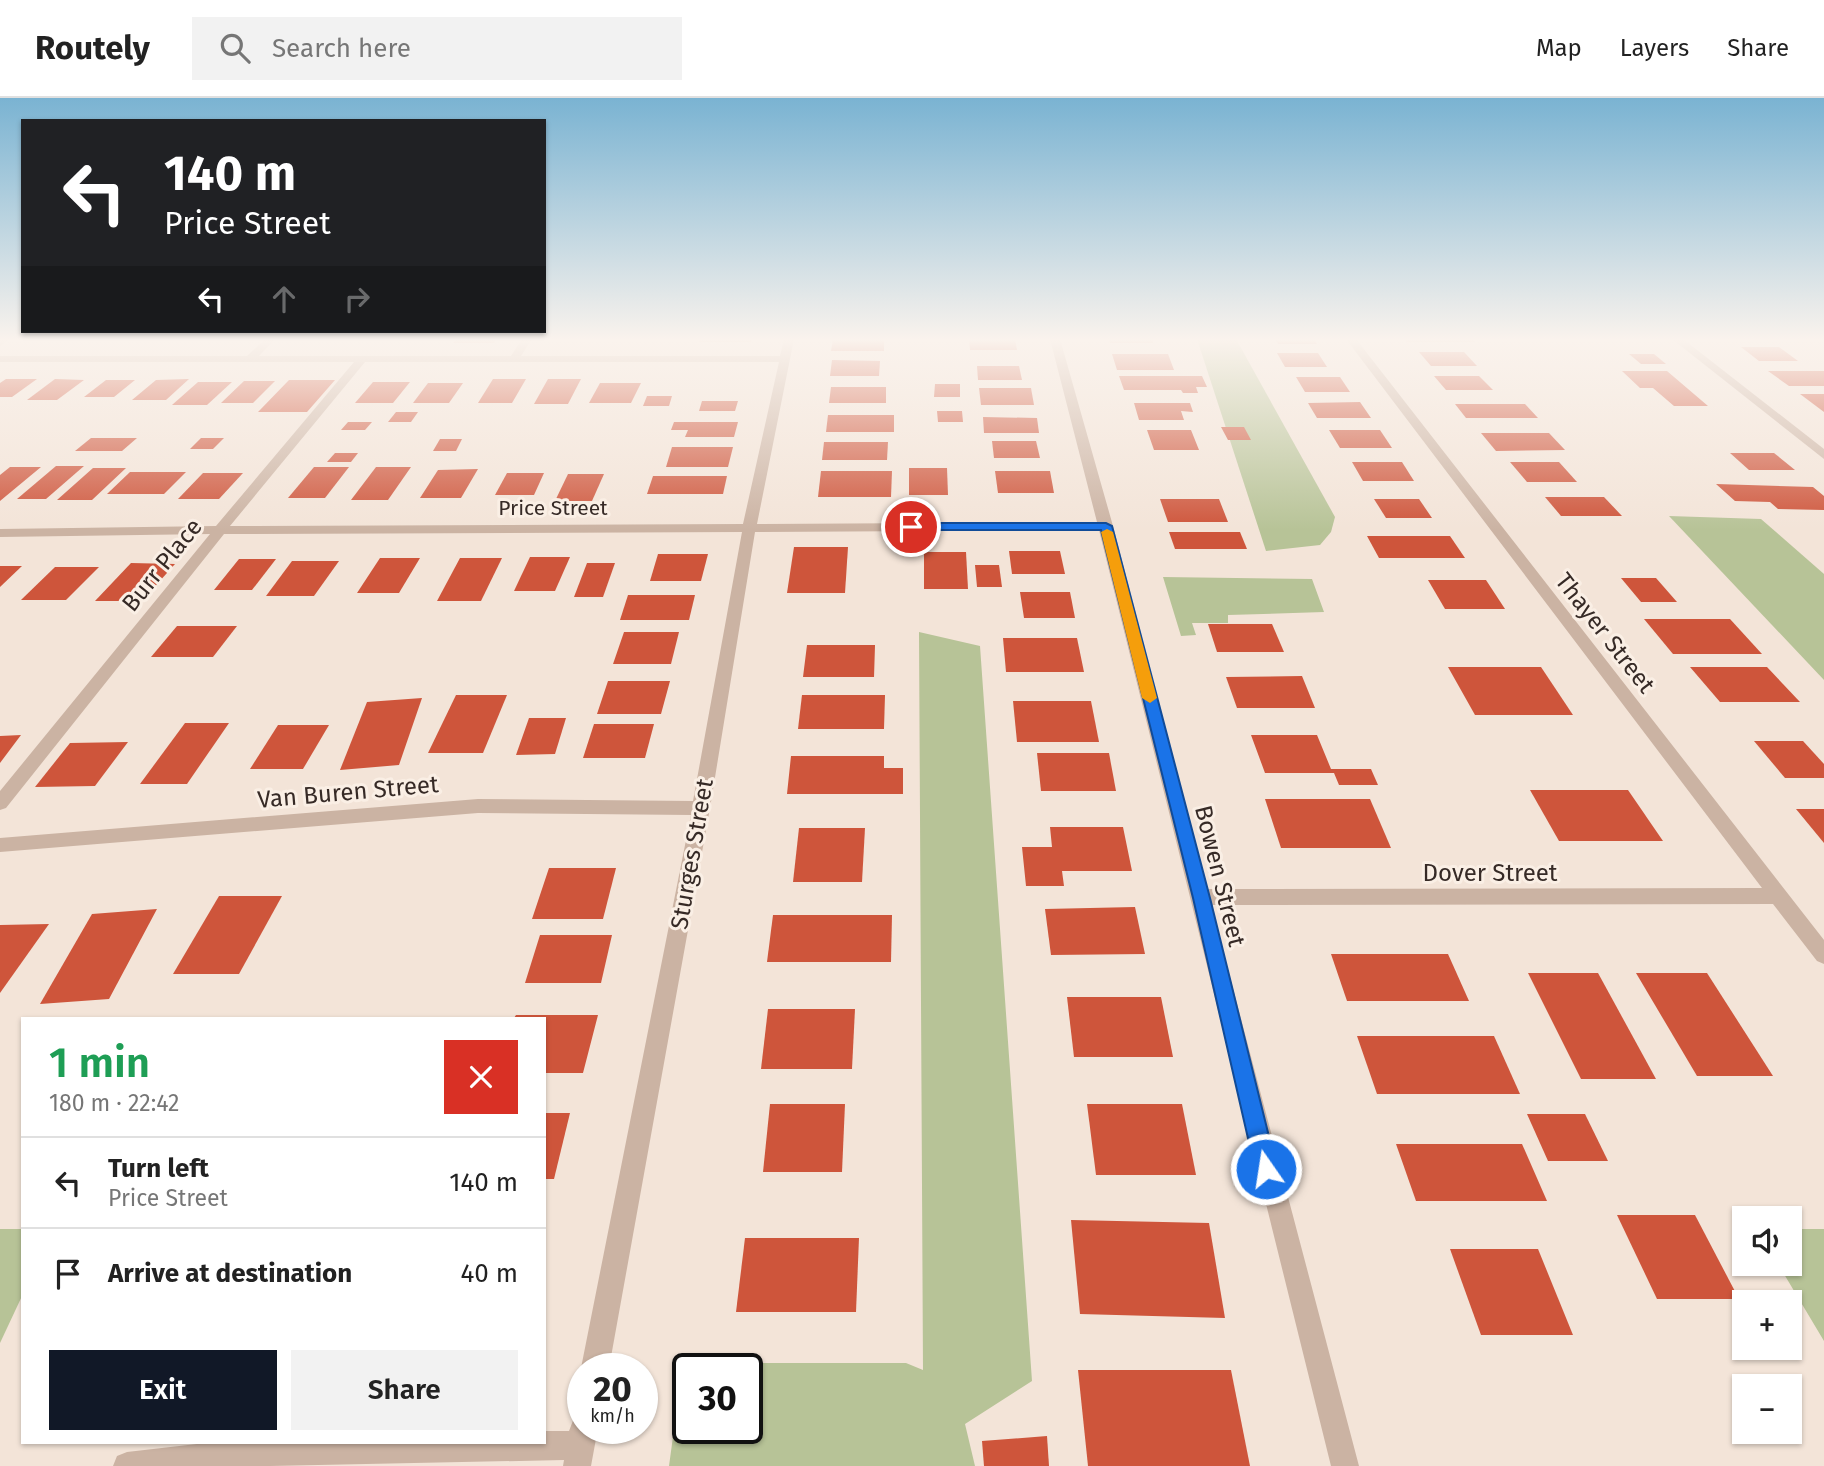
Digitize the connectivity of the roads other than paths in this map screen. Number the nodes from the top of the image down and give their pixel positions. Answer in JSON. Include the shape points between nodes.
{"nodes":[{"id":1,"x":326,"y":403,"type":"edge"},
{"id":2,"x":776,"y":403,"type":"edge"},
{"id":3,"x":1072,"y":403,"type":"edge"},
{"id":4,"x":1401,"y":403,"type":"edge"},
{"id":5,"x":1759,"y":403,"type":"edge"},
{"id":6,"x":1824,"y":454,"type":"edge"},
{"id":7,"x":1106,"y":526,"type":"junction"},
{"id":8,"x":749,"y":528,"type":"junction"},
{"id":9,"x":220,"y":530,"type":"junction"},
{"id":10,"x":0,"y":533,"type":"edge"},
{"id":11,"x":0,"y":803,"type":"edge"},
{"id":12,"x":701,"y":808,"type":"junction"},
{"id":13,"x":0,"y":845,"type":"edge"},
{"id":14,"x":1778,"y":896,"type":"junction"},
{"id":15,"x":1201,"y":898,"type":"junction"},
{"id":16,"x":1824,"y":954,"type":"edge"},
{"id":17,"x":598,"y":1353,"type":"edge"},
{"id":18,"x":581,"y":1446,"type":"edge"},
{"id":19,"x":127,"y":1466,"type":"edge"},
{"id":20,"x":1345,"y":1466,"type":"edge"}],
"edges":[{"from":1,"to":9,"type":"street","name":"Burr Place"},
{"from":2,"to":8,"type":"street","name":"Sturges Street"},
{"from":3,"to":7,"type":"street","name":"Bowen Street"},
{"from":4,"to":14,"type":"street","name":"Thayer Street"},
{"from":5,"to":6,"type":"street"},
{"from":7,"to":8,"type":"street","name":"Price Street"},
{"from":7,"to":15,"type":"street","name":"Bowen Street"},
{"from":8,"to":9,"type":"street","name":"Price Street"},
{"from":8,"to":12,"type":"street","name":"Sturges Street"},
{"from":9,"to":10,"type":"street","name":"Price Street"},
{"from":9,"to":11,"type":"street","name":"Burr Place"},
{"from":12,"to":13,"type":"street","name":"Van Buren Street","via":[[478,806]]},
{"from":12,"to":17,"type":"street","name":"Sturges Street"},
{"from":14,"to":15,"type":"street","name":"Dover Street"},
{"from":14,"to":16,"type":"street","name":"Thayer Street"},
{"from":15,"to":20,"type":"street","name":"Bowen Street","via":[[1272,1195]]},
{"from":18,"to":19,"type":"street","via":[[254,1452]]}]}
